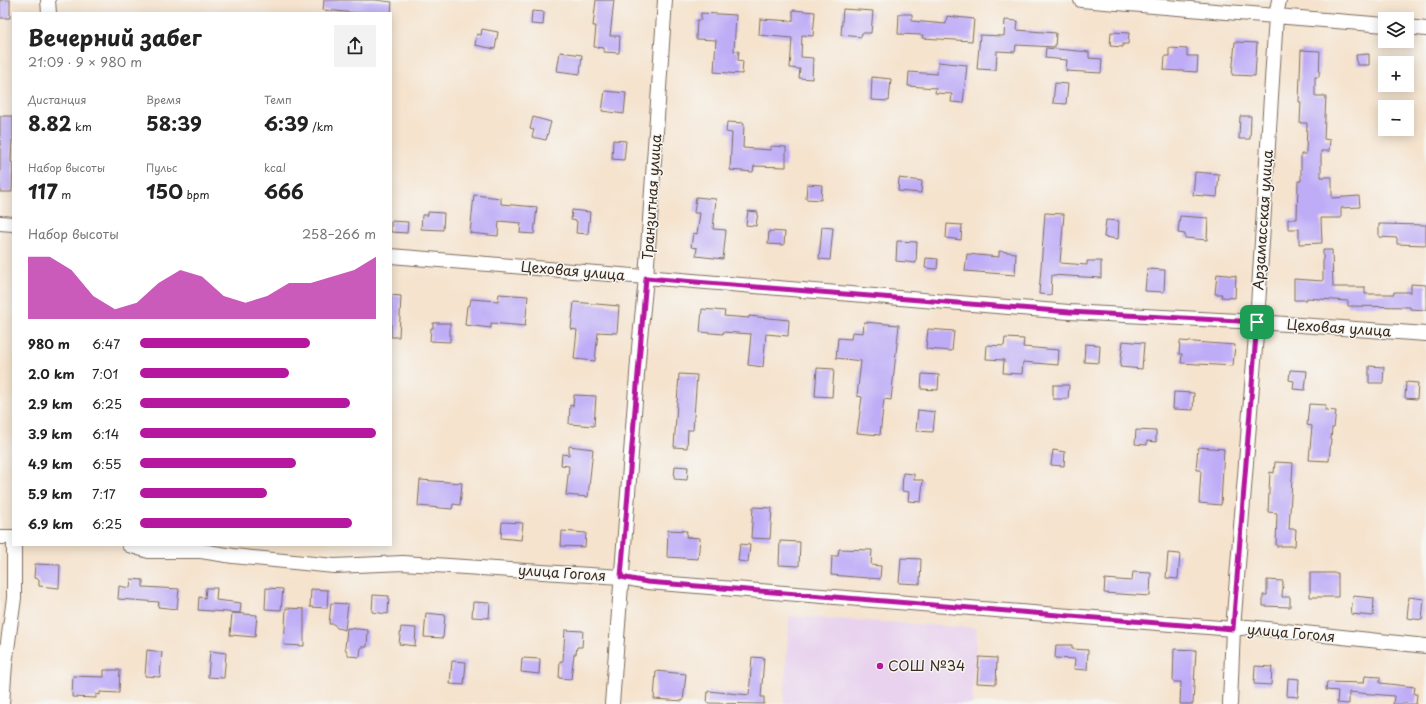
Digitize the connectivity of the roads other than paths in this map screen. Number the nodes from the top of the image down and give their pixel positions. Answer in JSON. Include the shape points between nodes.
{"nodes":[{"id":1,"x":48,"y":0,"type":"edge"},
{"id":2,"x":665,"y":0,"type":"edge"},
{"id":3,"x":1081,"y":0,"type":"edge"},
{"id":4,"x":1279,"y":0,"type":"edge"},
{"id":5,"x":50,"y":12,"type":"edge"},
{"id":6,"x":1276,"y":16,"type":"junction"},
{"id":7,"x":1378,"y":24,"type":"edge"},
{"id":8,"x":1414,"y":28,"type":"edge"},
{"id":9,"x":1426,"y":29,"type":"edge"},
{"id":10,"x":0,"y":223,"type":"edge"},
{"id":11,"x":12,"y":224,"type":"edge"},
{"id":12,"x":392,"y":256,"type":"edge"},
{"id":13,"x":646,"y":278,"type":"junction"},
{"id":14,"x":1257,"y":322,"type":"junction"},
{"id":15,"x":1426,"y":334,"type":"edge"},
{"id":16,"x":0,"y":536,"type":"edge"},
{"id":17,"x":12,"y":537,"type":"edge"},
{"id":18,"x":14,"y":546,"type":"edge"},
{"id":19,"x":132,"y":546,"type":"edge"},
{"id":20,"x":621,"y":577,"type":"junction"},
{"id":21,"x":1233,"y":629,"type":"junction"},
{"id":22,"x":1426,"y":646,"type":"edge"},
{"id":23,"x":2,"y":704,"type":"edge"},
{"id":24,"x":612,"y":704,"type":"edge"},
{"id":25,"x":1230,"y":704,"type":"edge"}],
"edges":[{"from":1,"to":5,"type":"street"},
{"from":2,"to":13,"type":"street","name":"Транзитная улица"},
{"from":3,"to":6,"type":"street"},
{"from":4,"to":6,"type":"street","name":"Арзамасская улица"},
{"from":6,"to":7,"type":"street"},
{"from":6,"to":14,"type":"street","name":"Арзамасская улица"},
{"from":8,"to":9,"type":"street"},
{"from":10,"to":11,"type":"street"},
{"from":12,"to":13,"type":"street","name":"Цеховая улица"},
{"from":13,"to":14,"type":"street","name":"Цеховая улица","via":[[1069,312]]},
{"from":13,"to":20,"type":"street","name":"Транзитная улица"},
{"from":14,"to":15,"type":"street","name":"Цеховая улица"},
{"from":14,"to":21,"type":"street","name":"Арзамасская улица"},
{"from":16,"to":17,"type":"street"},
{"from":18,"to":23,"type":"street","via":[[14,598]]},
{"from":19,"to":20,"type":"street","name":"улица Гоголя","via":[[149,551],[202,551],[334,566],[403,563]]},
{"from":20,"to":21,"type":"street","name":"улица Гоголя","via":[[647,582]]},
{"from":20,"to":24,"type":"street","name":"Транзитная улица"},
{"from":21,"to":22,"type":"street","name":"улица Гоголя","via":[[1248,627]]},
{"from":21,"to":25,"type":"street","name":"Арзамасская улица"}]}
